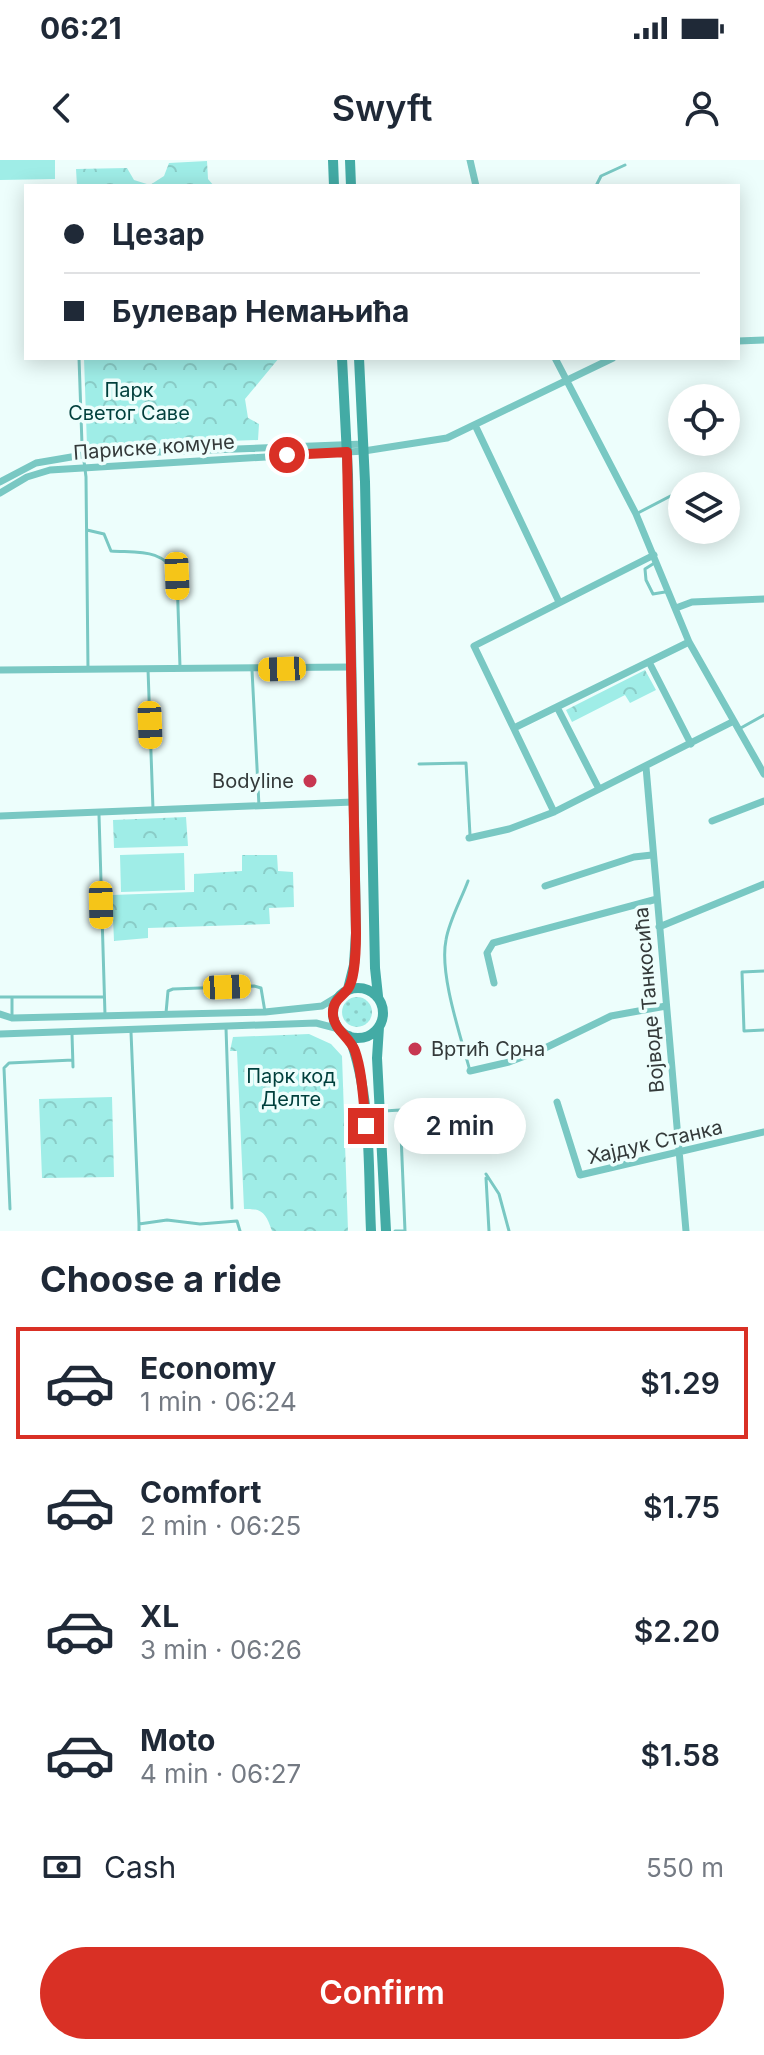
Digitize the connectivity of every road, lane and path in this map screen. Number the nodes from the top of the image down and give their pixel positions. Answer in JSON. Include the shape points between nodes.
{"nodes":[{"id":1,"x":333,"y":160,"type":"edge"},
{"id":2,"x":350,"y":160,"type":"edge"},
{"id":3,"x":470,"y":160,"type":"edge"},
{"id":4,"x":625,"y":165,"type":"dead end"},
{"id":5,"x":334,"y":184,"type":"edge"},
{"id":6,"x":351,"y":184,"type":"edge"},
{"id":7,"x":476,"y":184,"type":"edge"},
{"id":8,"x":597,"y":184,"type":"edge"},
{"id":9,"x":764,"y":340,"type":"edge"},
{"id":10,"x":740,"y":341,"type":"edge"},
{"id":11,"x":79,"y":360,"type":"edge"},
{"id":12,"x":342,"y":360,"type":"edge"},
{"id":13,"x":359,"y":360,"type":"edge"},
{"id":14,"x":556,"y":360,"type":"edge"},
{"id":15,"x":609,"y":360,"type":"edge"},
{"id":16,"x":567,"y":381,"type":"junction"},
{"id":17,"x":475,"y":425,"type":"junction"},
{"id":18,"x":347,"y":448,"type":"junction"},
{"id":19,"x":364,"y":448,"type":"junction"},
{"id":20,"x":82,"y":450,"type":"junction"},
{"id":21,"x":84,"y":467,"type":"junction"},
{"id":22,"x":0,"y":482,"type":"edge"},
{"id":23,"x":0,"y":493,"type":"edge"},
{"id":24,"x":668,"y":497,"type":"edge"},
{"id":25,"x":636,"y":514,"type":"junction"},
{"id":26,"x":87,"y":530,"type":"junction"},
{"id":27,"x":655,"y":559,"type":"junction"},
{"id":28,"x":667,"y":591,"type":"junction"},
{"id":29,"x":764,"y":599,"type":"edge"},
{"id":30,"x":559,"y":602,"type":"junction"},
{"id":31,"x":676,"y":608,"type":"junction"},
{"id":32,"x":689,"y":642,"type":"junction"},
{"id":33,"x":649,"y":662,"type":"junction"},
{"id":34,"x":352,"y":667,"type":"junction"},
{"id":35,"x":88,"y":669,"type":"junction"},
{"id":36,"x":148,"y":669,"type":"junction"},
{"id":37,"x":0,"y":670,"type":"edge"},
{"id":38,"x":180,"y":670,"type":"junction"},
{"id":39,"x":252,"y":670,"type":"junction"},
{"id":40,"x":557,"y":707,"type":"junction"},
{"id":41,"x":764,"y":715,"type":"edge"},
{"id":42,"x":734,"y":721,"type":"junction"},
{"id":43,"x":514,"y":728,"type":"junction"},
{"id":44,"x":739,"y":730,"type":"junction"},
{"id":45,"x":691,"y":744,"type":"junction"},
{"id":46,"x":419,"y":764,"type":"dead end"},
{"id":47,"x":646,"y":767,"type":"junction"},
{"id":48,"x":764,"y":774,"type":"edge"},
{"id":49,"x":599,"y":789,"type":"junction"},
{"id":50,"x":764,"y":801,"type":"edge"},
{"id":51,"x":353,"y":802,"type":"junction"},
{"id":52,"x":259,"y":806,"type":"junction"},
{"id":53,"x":153,"y":809,"type":"junction"},
{"id":54,"x":99,"y":812,"type":"junction"},
{"id":55,"x":554,"y":812,"type":"junction"},
{"id":56,"x":0,"y":816,"type":"edge"},
{"id":57,"x":712,"y":821,"type":"dead end"},
{"id":58,"x":469,"y":838,"type":"joint"},
{"id":59,"x":652,"y":855,"type":"junction"},
{"id":60,"x":468,"y":881,"type":"dead end"},
{"id":61,"x":764,"y":884,"type":"edge"},
{"id":62,"x":545,"y":886,"type":"dead end"},
{"id":63,"x":657,"y":899,"type":"junction"},
{"id":64,"x":659,"y":927,"type":"junction"},
{"id":65,"x":764,"y":971,"type":"edge"},
{"id":66,"x":494,"y":983,"type":"dead end"},
{"id":67,"x":344,"y":992,"type":"junction"},
{"id":68,"x":378,"y":996,"type":"junction"},
{"id":69,"x":0,"y":997,"type":"edge"},
{"id":70,"x":12,"y":997,"type":"junction"},
{"id":71,"x":104,"y":997,"type":"junction"},
{"id":72,"x":666,"y":1006,"type":"junction"},
{"id":73,"x":265,"y":1012,"type":"junction"},
{"id":74,"x":0,"y":1014,"type":"edge"},
{"id":75,"x":166,"y":1014,"type":"junction"},
{"id":76,"x":105,"y":1015,"type":"junction"},
{"id":77,"x":12,"y":1018,"type":"junction"},
{"id":78,"x":225,"y":1026,"type":"junction"},
{"id":79,"x":379,"y":1027,"type":"junction"},
{"id":80,"x":132,"y":1028,"type":"junction"},
{"id":81,"x":339,"y":1029,"type":"junction"},
{"id":82,"x":764,"y":1030,"type":"edge"},
{"id":83,"x":71,"y":1031,"type":"junction"},
{"id":84,"x":0,"y":1034,"type":"edge"},
{"id":85,"x":349,"y":1036,"type":"junction"},
{"id":86,"x":73,"y":1060,"type":"junction"},
{"id":87,"x":73,"y":1067,"type":"dead end"},
{"id":88,"x":470,"y":1071,"type":"joint"},
{"id":89,"x":557,"y":1102,"type":"dead end"},
{"id":90,"x":380,"y":1111,"type":"junction"},
{"id":91,"x":764,"y":1132,"type":"edge"},
{"id":92,"x":679,"y":1154,"type":"junction"},
{"id":93,"x":232,"y":1208,"type":"dead end"},
{"id":94,"x":10,"y":1209,"type":"dead end"},
{"id":95,"x":139,"y":1224,"type":"junction"},
{"id":96,"x":139,"y":1231,"type":"edge"},
{"id":97,"x":240,"y":1231,"type":"edge"},
{"id":98,"x":371,"y":1231,"type":"edge"},
{"id":99,"x":386,"y":1231,"type":"edge"},
{"id":100,"x":395,"y":1231,"type":"edge"},
{"id":101,"x":405,"y":1231,"type":"edge"},
{"id":102,"x":489,"y":1231,"type":"edge"},
{"id":103,"x":509,"y":1231,"type":"edge"},
{"id":104,"x":686,"y":1231,"type":"edge"}],
"edges":[{"from":1,"to":5,"type":"street"},
{"from":2,"to":6,"type":"street"},
{"from":3,"to":7,"type":"street"},
{"from":4,"to":8,"type":"lane","via":[[601,176]]},
{"from":9,"to":10,"type":"street"},
{"from":11,"to":20,"type":"lane"},
{"from":12,"to":18,"type":"street"},
{"from":13,"to":19,"type":"street"},
{"from":14,"to":16,"type":"street"},
{"from":15,"to":16,"type":"street","name":"Париске комуне"},
{"from":16,"to":17,"type":"street","name":"Париске комуне"},
{"from":16,"to":25,"type":"street"},
{"from":17,"to":19,"type":"street","name":"Париске комуне","via":[[447,438]]},
{"from":17,"to":30,"type":"street"},
{"from":18,"to":19,"type":"street","name":"Париске комуне"},
{"from":18,"to":20,"type":"street","name":"Париске комуне"},
{"from":18,"to":21,"type":"street","name":"Париске комуне"},
{"from":18,"to":34,"type":"street"},
{"from":19,"to":68,"type":"street"},
{"from":20,"to":21,"type":"lane"},
{"from":20,"to":22,"type":"street","name":"Париске комуне","via":[[36,463]]},
{"from":21,"to":23,"type":"street","name":"Париске комуне","via":[[38,473]]},
{"from":21,"to":26,"type":"lane"},
{"from":24,"to":25,"type":"lane"},
{"from":25,"to":27,"type":"street"},
{"from":26,"to":35,"type":"lane"},
{"from":26,"to":38,"type":"lane","via":[[104,534],[111,551],[144,552],[172,565],[177,576]]},
{"from":27,"to":28,"type":"street"},
{"from":27,"to":28,"type":"lane","via":[[645,570],[646,580],[654,594]]},
{"from":27,"to":30,"type":"street"},
{"from":28,"to":31,"type":"street"},
{"from":29,"to":31,"type":"street","via":[[692,602]]},
{"from":30,"to":43,"type":"street","via":[[474,646]]},
{"from":31,"to":32,"type":"street"},
{"from":32,"to":33,"type":"street"},
{"from":32,"to":42,"type":"street"},
{"from":33,"to":40,"type":"street"},
{"from":33,"to":45,"type":"street"},
{"from":34,"to":39,"type":"street"},
{"from":34,"to":51,"type":"street"},
{"from":35,"to":36,"type":"street"},
{"from":35,"to":37,"type":"street"},
{"from":36,"to":38,"type":"street"},
{"from":36,"to":53,"type":"lane"},
{"from":38,"to":39,"type":"street"},
{"from":39,"to":52,"type":"lane"},
{"from":40,"to":43,"type":"street"},
{"from":40,"to":49,"type":"street"},
{"from":41,"to":44,"type":"lane"},
{"from":42,"to":44,"type":"street"},
{"from":42,"to":45,"type":"street"},
{"from":43,"to":55,"type":"street"},
{"from":44,"to":48,"type":"street"},
{"from":45,"to":47,"type":"street"},
{"from":46,"to":58,"type":"lane","via":[[466,763]]},
{"from":47,"to":49,"type":"street"},
{"from":47,"to":59,"type":"street","name":"Војводе Танкосића"},
{"from":49,"to":55,"type":"street"},
{"from":50,"to":57,"type":"street"},
{"from":51,"to":52,"type":"street"},
{"from":51,"to":67,"type":"street","via":[[356,948]]},
{"from":52,"to":53,"type":"street"},
{"from":53,"to":54,"type":"street"},
{"from":54,"to":56,"type":"street"},
{"from":54,"to":71,"type":"lane"},
{"from":55,"to":58,"type":"street"},
{"from":59,"to":62,"type":"street"},
{"from":59,"to":63,"type":"street","name":"Војводе Танкосића"},
{"from":60,"to":88,"type":"lane","via":[[445,941],[446,973]]},
{"from":61,"to":64,"type":"street"},
{"from":63,"to":64,"type":"street","name":"Војводе Танкосића"},
{"from":63,"to":66,"type":"street","via":[[493,943],[487,953]]},
{"from":64,"to":72,"type":"street","name":"Војводе Танкосића"},
{"from":65,"to":82,"type":"lane","via":[[742,972],[744,1031]]},
{"from":67,"to":68,"type":"street","via":[[361,987]]},
{"from":67,"to":73,"type":"street","via":[[322,1006]]},
{"from":67,"to":81,"type":"street","via":[[333,1015]]},
{"from":68,"to":79,"type":"street","via":[[384,1011]]},
{"from":69,"to":70,"type":"lane"},
{"from":70,"to":71,"type":"lane"},
{"from":70,"to":77,"type":"lane"},
{"from":71,"to":76,"type":"lane"},
{"from":72,"to":88,"type":"street","via":[[611,1016],[541,1050]]},
{"from":72,"to":92,"type":"street","name":"Војводе Танкосића"},
{"from":73,"to":75,"type":"street"},
{"from":73,"to":75,"type":"lane","via":[[264,995],[254,986],[173,989],[166,998]]},
{"from":74,"to":77,"type":"street"},
{"from":75,"to":76,"type":"street"},
{"from":76,"to":77,"type":"street"},
{"from":78,"to":80,"type":"street"},
{"from":78,"to":81,"type":"street","via":[[316,1023]]},
{"from":78,"to":93,"type":"lane"},
{"from":79,"to":85,"type":"street","via":[[369,1036]]},
{"from":79,"to":90,"type":"street"},
{"from":80,"to":83,"type":"street"},
{"from":80,"to":95,"type":"lane"},
{"from":81,"to":85,"type":"street"},
{"from":83,"to":84,"type":"street"},
{"from":83,"to":86,"type":"lane"},
{"from":85,"to":98,"type":"street","via":[[366,1126]]},
{"from":86,"to":87,"type":"lane"},
{"from":86,"to":94,"type":"lane","via":[[9,1063],[4,1068]]},
{"from":89,"to":92,"type":"street","name":"Хајдук Станка","via":[[580,1175]]},
{"from":90,"to":99,"type":"street"},
{"from":90,"to":101,"type":"lane","via":[[400,1110]]},
{"from":91,"to":92,"type":"street","name":"Хајдук Станка"},
{"from":92,"to":104,"type":"street","name":"Војводе Танкосића"},
{"from":95,"to":96,"type":"lane"},
{"from":95,"to":97,"type":"lane","via":[[237,1221]]},
{"from":100,"to":101,"type":"lane"},
{"from":102,"to":103,"type":"lane","via":[[486,1174],[499,1194]]}]}
